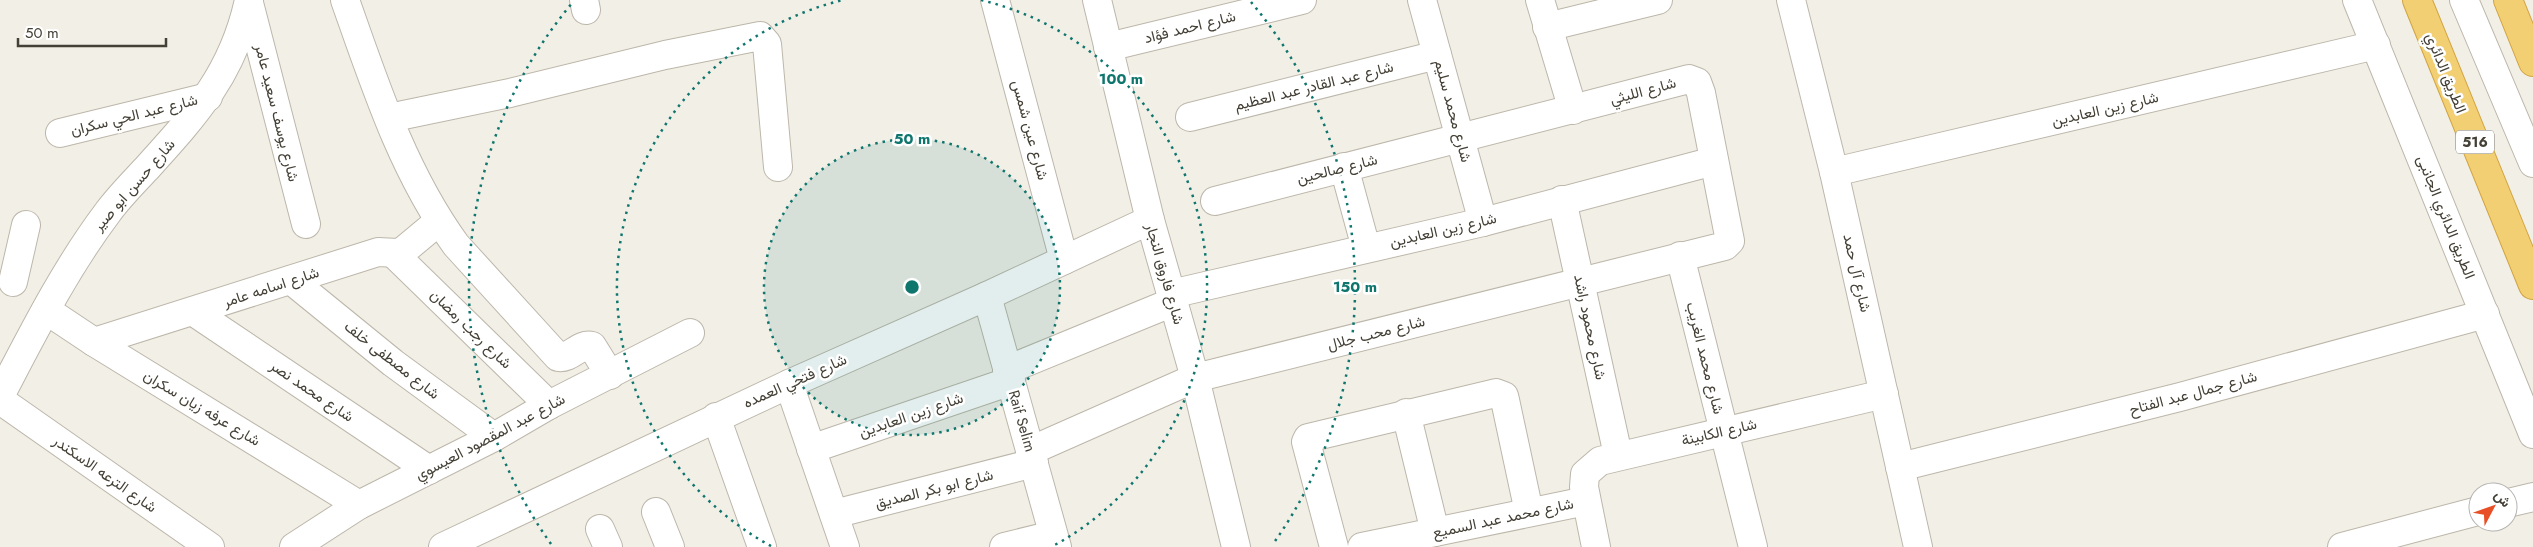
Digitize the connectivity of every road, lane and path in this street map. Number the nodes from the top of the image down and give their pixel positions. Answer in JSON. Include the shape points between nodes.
{"nodes":[{"id":1,"x":345,"y":0,"type":"edge"},
{"id":2,"x":995,"y":0,"type":"edge"},
{"id":3,"x":1097,"y":0,"type":"edge"},
{"id":4,"x":1302,"y":0,"type":"edge"},
{"id":5,"x":1422,"y":0,"type":"edge"},
{"id":6,"x":1540,"y":0,"type":"edge"},
{"id":7,"x":1658,"y":0,"type":"edge"},
{"id":8,"x":1791,"y":0,"type":"edge"},
{"id":9,"x":2357,"y":0,"type":"edge"},
{"id":10,"x":2417,"y":0,"type":"edge"},
{"id":11,"x":2464,"y":0,"type":"edge"},
{"id":12,"x":2508,"y":0,"type":"edge"},
{"id":13,"x":249,"y":1,"type":"edge"},
{"id":14,"x":1547,"y":27,"type":"junction"},
{"id":15,"x":2376,"y":45,"type":"junction"},
{"id":16,"x":1108,"y":47,"type":"junction"},
{"id":17,"x":1438,"y":55,"type":"junction"},
{"id":18,"x":2533,"y":62,"type":"edge"},
{"id":19,"x":208,"y":97,"type":"junction"},
{"id":20,"x":1573,"y":110,"type":"junction"},
{"id":21,"x":1190,"y":117,"type":"dead end"},
{"id":22,"x":389,"y":118,"type":"junction"},
{"id":23,"x":60,"y":133,"type":"dead end"},
{"id":24,"x":1461,"y":139,"type":"junction"},
{"id":25,"x":1714,"y":161,"type":"junction"},
{"id":26,"x":2533,"y":163,"type":"edge"},
{"id":27,"x":778,"y":167,"type":"dead end"},
{"id":28,"x":1344,"y":167,"type":"junction"},
{"id":29,"x":1834,"y":172,"type":"junction"},
{"id":30,"x":1562,"y":200,"type":"junction"},
{"id":31,"x":1215,"y":201,"type":"dead end"},
{"id":32,"x":1150,"y":220,"type":"junction"},
{"id":33,"x":439,"y":221,"type":"junction"},
{"id":34,"x":1483,"y":222,"type":"junction"},
{"id":35,"x":306,"y":224,"type":"dead end"},
{"id":36,"x":26,"y":225,"type":"dead end"},
{"id":37,"x":1730,"y":240,"type":"joint"},
{"id":38,"x":1366,"y":248,"type":"junction"},
{"id":39,"x":393,"y":253,"type":"junction"},
{"id":40,"x":1680,"y":256,"type":"junction"},
{"id":41,"x":1064,"y":260,"type":"junction"},
{"id":42,"x":7,"y":279,"type":"edge"},
{"id":43,"x":291,"y":280,"type":"junction"},
{"id":44,"x":1580,"y":283,"type":"junction"},
{"id":45,"x":2533,"y":285,"type":"edge"},
{"id":46,"x":987,"y":296,"type":"junction"},
{"id":47,"x":1172,"y":298,"type":"junction"},
{"id":48,"x":48,"y":305,"type":"junction"},
{"id":49,"x":194,"y":312,"type":"junction"},
{"id":50,"x":2485,"y":314,"type":"junction"},
{"id":51,"x":690,"y":333,"type":"dead end"},
{"id":52,"x":94,"y":342,"type":"junction"},
{"id":53,"x":610,"y":375,"type":"junction"},
{"id":54,"x":1009,"y":375,"type":"junction"},
{"id":55,"x":1195,"y":378,"type":"junction"},
{"id":56,"x":788,"y":384,"type":"junction"},
{"id":57,"x":1884,"y":394,"type":"junction"},
{"id":58,"x":0,"y":396,"type":"edge"},
{"id":59,"x":0,"y":400,"type":"edge"},
{"id":60,"x":549,"y":405,"type":"junction"},
{"id":61,"x":1406,"y":413,"type":"junction"},
{"id":62,"x":716,"y":417,"type":"junction"},
{"id":63,"x":1723,"y":431,"type":"junction"},
{"id":64,"x":2533,"y":434,"type":"edge"},
{"id":65,"x":494,"y":437,"type":"junction"},
{"id":66,"x":811,"y":449,"type":"junction"},
{"id":67,"x":1618,"y":455,"type":"junction"},
{"id":68,"x":1032,"y":457,"type":"junction"},
{"id":69,"x":1900,"y":467,"type":"junction"},
{"id":70,"x":429,"y":470,"type":"junction"},
{"id":71,"x":2533,"y":497,"type":"edge"},
{"id":72,"x":1586,"y":500,"type":"junction"},
{"id":73,"x":2518,"y":501,"type":"edge"},
{"id":74,"x":359,"y":505,"type":"junction"},
{"id":75,"x":656,"y":512,"type":"dead end"},
{"id":76,"x":1529,"y":512,"type":"junction"},
{"id":77,"x":834,"y":514,"type":"junction"},
{"id":78,"x":2468,"y":514,"type":"edge"},
{"id":79,"x":1435,"y":532,"type":"junction"},
{"id":80,"x":1055,"y":541,"type":"edge"},
{"id":81,"x":202,"y":545,"type":"edge"},
{"id":82,"x":294,"y":547,"type":"edge"},
{"id":83,"x":442,"y":547,"type":"edge"},
{"id":84,"x":670,"y":547,"type":"edge"},
{"id":85,"x":761,"y":547,"type":"edge"},
{"id":86,"x":845,"y":547,"type":"edge"},
{"id":87,"x":1004,"y":547,"type":"edge"},
{"id":88,"x":1236,"y":547,"type":"edge"},
{"id":89,"x":1334,"y":547,"type":"edge"},
{"id":90,"x":1362,"y":547,"type":"edge"},
{"id":91,"x":1596,"y":547,"type":"edge"},
{"id":92,"x":1752,"y":547,"type":"edge"},
{"id":93,"x":1918,"y":547,"type":"edge"},
{"id":94,"x":2342,"y":547,"type":"edge"}],
"edges":[{"from":1,"to":22,"type":"street"},
{"from":2,"to":41,"type":"street","name":"شارع عين شمس"},
{"from":3,"to":16,"type":"street","name":"شارع فاروق النجار"},
{"from":4,"to":16,"type":"street","name":"شارع احمد فؤاد"},
{"from":5,"to":17,"type":"street","name":"شارع محمد سليم"},
{"from":6,"to":14,"type":"street"},
{"from":7,"to":14,"type":"street"},
{"from":8,"to":29,"type":"street","name":"شارع آل حمد"},
{"from":9,"to":15,"type":"street","name":"الطريق الدائري الجانبى"},
{"from":10,"to":45,"type":"highway","name":"الطريق الدائري","number":"516"},
{"from":11,"to":26,"type":"street"},
{"from":12,"to":18,"type":"highway"},
{"from":13,"to":19,"type":"street","name":"شارع حسن ابو صير","via":[[240,35]]},
{"from":13,"to":35,"type":"street","name":"شارع يوسف سعيد عامر"},
{"from":14,"to":20,"type":"street"},
{"from":15,"to":29,"type":"street","name":"شارع زين العابدين"},
{"from":15,"to":50,"type":"street","name":"الطريق الدائري الجانبى"},
{"from":16,"to":32,"type":"street","name":"شارع فاروق النجار"},
{"from":17,"to":21,"type":"street","name":"شارع عبد القادر عبد العظيم"},
{"from":17,"to":24,"type":"street","name":"شارع محمد سليم"},
{"from":19,"to":23,"type":"street","name":"شارع عبد الحي سكران"},
{"from":19,"to":48,"type":"street","name":"شارع حسن ابو صير","via":[[109,210]]},
{"from":20,"to":24,"type":"street","name":"شارع الليثي"},
{"from":20,"to":25,"type":"street","name":"شارع الليثي","via":[[1693,80],[1701,93]]},
{"from":22,"to":27,"type":"street","via":[[760,36],[767,44]]},
{"from":22,"to":33,"type":"street","via":[[421,191]]},
{"from":24,"to":28,"type":"street","name":"شارع صالحين"},
{"from":24,"to":34,"type":"street","name":"شارع محمد سليم"},
{"from":25,"to":30,"type":"street","name":"شارع زين العابدين"},
{"from":25,"to":37,"type":"street","name":"شارع الليثي"},
{"from":28,"to":31,"type":"street","name":"شارع صالحين"},
{"from":28,"to":38,"type":"street"},
{"from":29,"to":57,"type":"street","name":"شارع آل حمد"},
{"from":30,"to":34,"type":"street","name":"شارع زين العابدين"},
{"from":30,"to":44,"type":"street","name":"شارع محمود راشد"},
{"from":32,"to":41,"type":"street","name":"شارع فتحي العمده"},
{"from":32,"to":47,"type":"street","name":"شارع فاروق النجار"},
{"from":33,"to":39,"type":"street","name":"شارع اسامه عامر","via":[[403,251]]},
{"from":33,"to":53,"type":"street","via":[[456,246],[558,357],[565,358],[583,346],[592,346]]},
{"from":34,"to":38,"type":"street","name":"شارع زين العابدين"},
{"from":36,"to":42,"type":"street"},
{"from":37,"to":40,"type":"street","name":"شارع محب جلال","via":[[1725,246]]},
{"from":38,"to":47,"type":"street","name":"شارع زين العابدين"},
{"from":39,"to":43,"type":"street","name":"شارع اسامه عامر","via":[[383,251]]},
{"from":39,"to":60,"type":"street","name":"شارع رجب رمضان"},
{"from":40,"to":44,"type":"street","name":"شارع محب جلال"},
{"from":40,"to":63,"type":"street","name":"شارع محمد الغريب"},
{"from":41,"to":46,"type":"street","name":"شارع فتحي العمده"},
{"from":42,"to":48,"type":"street","name":"شارع عرفه زيان سكران"},
{"from":43,"to":49,"type":"street","name":"شارع اسامه عامر"},
{"from":43,"to":65,"type":"street","name":"شارع مصطفى خلف","via":[[393,363]]},
{"from":44,"to":55,"type":"street","name":"شارع محب جلال"},
{"from":44,"to":67,"type":"street","name":"شارع محمود راشد"},
{"from":46,"to":54,"type":"street","name":"Raif Selim"},
{"from":46,"to":56,"type":"street","name":"شارع فتحي العمده"},
{"from":47,"to":54,"type":"street","name":"شارع زين العابدين"},
{"from":47,"to":55,"type":"street","name":"شارع فاروق النجار"},
{"from":48,"to":52,"type":"street","name":"شارع عرفه زيان سكران"},
{"from":48,"to":58,"type":"street","name":"شارع حسن ابو صير"},
{"from":49,"to":52,"type":"street","name":"شارع اسامه عامر"},
{"from":49,"to":70,"type":"street","name":"شارع محمد نصر"},
{"from":50,"to":64,"type":"street","name":"الطريق الدائري الجانبى"},
{"from":50,"to":69,"type":"street","name":"شارع جمال عبد الفتاح","via":[[2180,397]]},
{"from":51,"to":53,"type":"street","name":"شارع عبد المقصود العيسوي"},
{"from":52,"to":74,"type":"street","name":"شارع عرفه زيان سكران"},
{"from":53,"to":60,"type":"street","name":"شارع عبد المقصود العيسوي"},
{"from":54,"to":66,"type":"street","name":"شارع زين العابدين"},
{"from":54,"to":68,"type":"street","name":"Raif Selim"},
{"from":55,"to":68,"type":"street","name":"شارع محب جلال"},
{"from":55,"to":88,"type":"street","name":"شارع فاروق النجار"},
{"from":56,"to":62,"type":"street","name":"شارع فتحي العمده"},
{"from":56,"to":66,"type":"street"},
{"from":57,"to":63,"type":"street","name":"شارع الكابينة"},
{"from":57,"to":69,"type":"street","name":"شارع آل حمد"},
{"from":59,"to":81,"type":"street","name":"شارع الترعه الاسكندر"},
{"from":60,"to":65,"type":"street","name":"شارع عبد المقصود العيسوي"},
{"from":61,"to":76,"type":"street","via":[[1496,393],[1504,396]]},
{"from":61,"to":79,"type":"street"},
{"from":61,"to":89,"type":"street","via":[[1308,438],[1306,442]]},
{"from":62,"to":83,"type":"street","name":"شارع فتحي العمده"},
{"from":62,"to":85,"type":"street"},
{"from":63,"to":67,"type":"street","name":"شارع الكابينة"},
{"from":63,"to":92,"type":"street","name":"شارع محمد الغريب"},
{"from":65,"to":70,"type":"street","name":"شارع عبد المقصود العيسوي"},
{"from":66,"to":77,"type":"street"},
{"from":67,"to":72,"type":"street","name":"شارع الكابينة","via":[[1600,461],[1585,474]]},
{"from":68,"to":77,"type":"street","name":"شارع ابو بكر الصديق"},
{"from":68,"to":80,"type":"street","name":"Raif Selim"},
{"from":69,"to":93,"type":"street","name":"شارع آل حمد"},
{"from":70,"to":74,"type":"street","name":"شارع عبد المقصود العيسوي"},
{"from":71,"to":73,"type":"street"},
{"from":72,"to":76,"type":"street","name":"شارع محمد عبد السميع"},
{"from":72,"to":91,"type":"street"},
{"from":74,"to":82,"type":"street","name":"شارع عبد المقصود العيسوي"},
{"from":75,"to":84,"type":"street"},
{"from":76,"to":79,"type":"street","name":"شارع محمد عبد السميع"},
{"from":77,"to":86,"type":"street"},
{"from":78,"to":94,"type":"street"},
{"from":79,"to":90,"type":"street","name":"شارع محمد عبد السميع"},
{"from":80,"to":87,"type":"street"}]}
